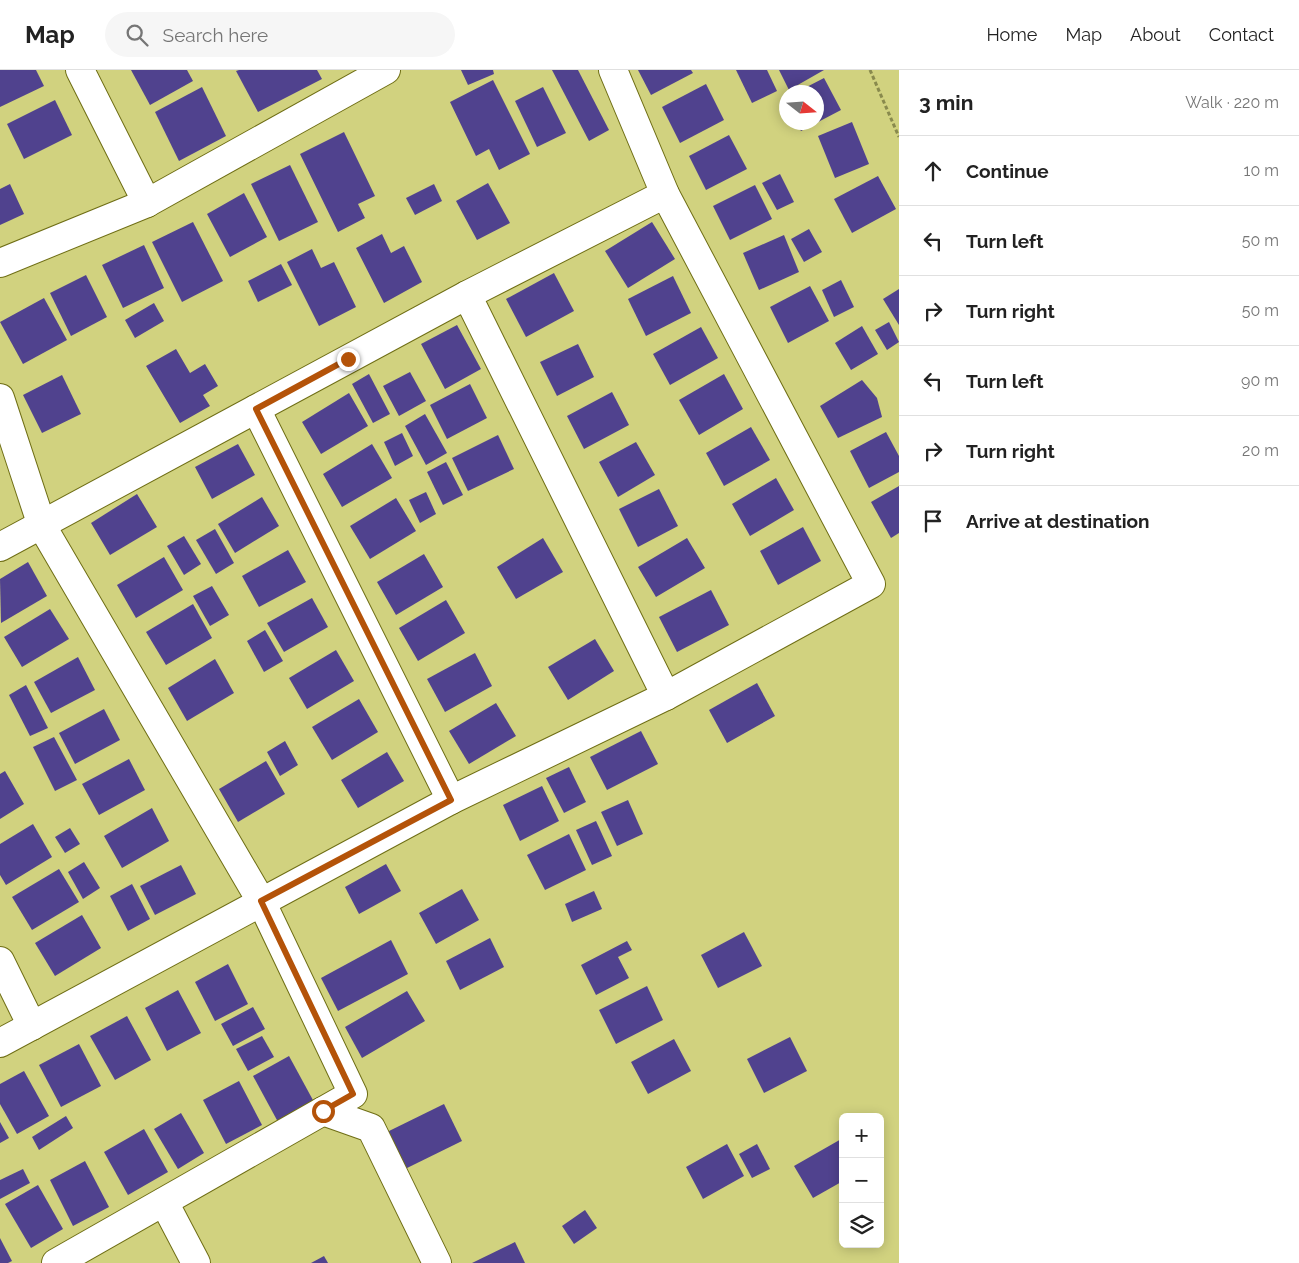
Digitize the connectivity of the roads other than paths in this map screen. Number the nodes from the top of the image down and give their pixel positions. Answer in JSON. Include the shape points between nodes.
{"nodes":[{"id":1,"x":80,"y":70,"type":"edge"},
{"id":2,"x":386,"y":70,"type":"edge"},
{"id":3,"x":613,"y":70,"type":"edge"},
{"id":4,"x":353,"y":78,"type":"edge"},
{"id":5,"x":665,"y":194,"type":"junction"},
{"id":6,"x":147,"y":203,"type":"junction"},
{"id":7,"x":0,"y":264,"type":"edge"},
{"id":8,"x":467,"y":294,"type":"junction"},
{"id":9,"x":0,"y":398,"type":"edge"},
{"id":10,"x":256,"y":409,"type":"junction"},
{"id":11,"x":42,"y":526,"type":"junction"},
{"id":12,"x":0,"y":547,"type":"edge"},
{"id":13,"x":666,"y":696,"type":"junction"},
{"id":14,"x":451,"y":800,"type":"junction"},
{"id":15,"x":261,"y":901,"type":"junction"},
{"id":16,"x":0,"y":961,"type":"edge"},
{"id":17,"x":32,"y":1026,"type":"junction"},
{"id":18,"x":0,"y":1043,"type":"edge"},
{"id":19,"x":323,"y":1111,"type":"junction"},
{"id":20,"x":164,"y":1202,"type":"junction"},
{"id":21,"x":56,"y":1263,"type":"edge"},
{"id":22,"x":196,"y":1263,"type":"edge"},
{"id":23,"x":437,"y":1263,"type":"edge"}],
"edges":[{"from":1,"to":6,"type":"street"},
{"from":2,"to":4,"type":"street"},
{"from":3,"to":5,"type":"street"},
{"from":4,"to":6,"type":"street"},
{"from":5,"to":8,"type":"street"},
{"from":5,"to":13,"type":"street","via":[[871,584]]},
{"from":6,"to":7,"type":"street"},
{"from":8,"to":10,"type":"street"},
{"from":8,"to":13,"type":"street"},
{"from":9,"to":11,"type":"street"},
{"from":10,"to":11,"type":"street"},
{"from":10,"to":14,"type":"street"},
{"from":11,"to":12,"type":"street"},
{"from":11,"to":15,"type":"street"},
{"from":13,"to":14,"type":"street"},
{"from":14,"to":15,"type":"street"},
{"from":15,"to":17,"type":"street"},
{"from":15,"to":19,"type":"street","via":[[353,1094]]},
{"from":16,"to":17,"type":"street"},
{"from":17,"to":18,"type":"street"},
{"from":19,"to":20,"type":"street"},
{"from":19,"to":23,"type":"street","via":[[371,1128]]},
{"from":20,"to":21,"type":"street"},
{"from":20,"to":22,"type":"street"}]}
